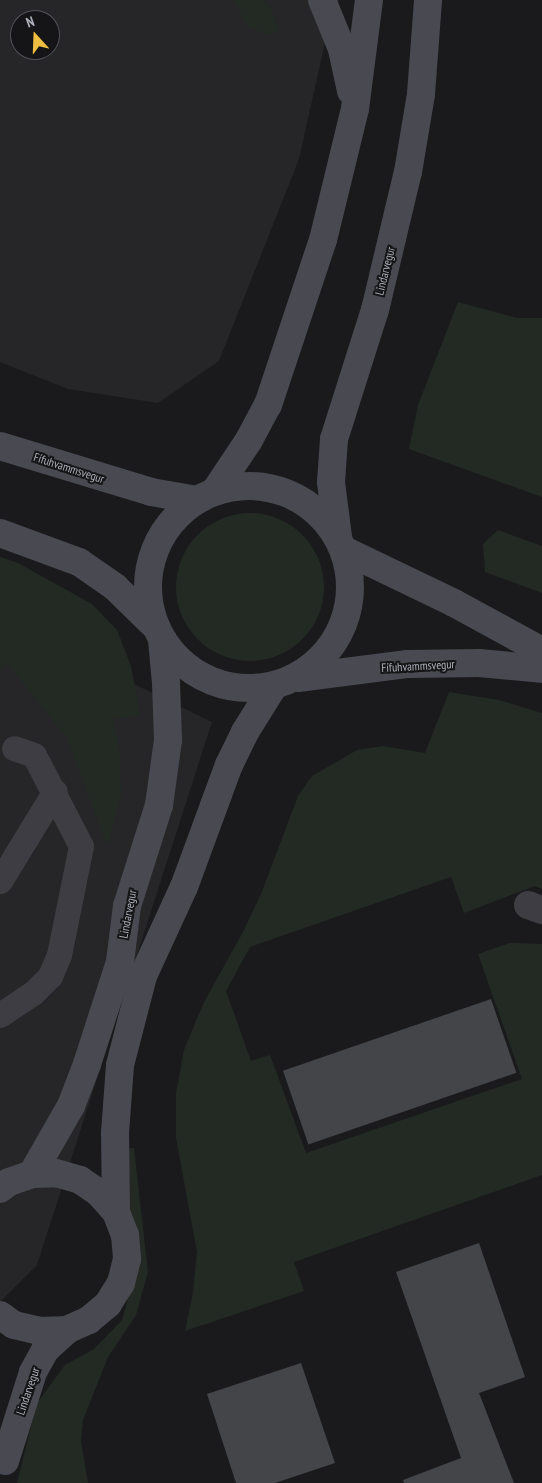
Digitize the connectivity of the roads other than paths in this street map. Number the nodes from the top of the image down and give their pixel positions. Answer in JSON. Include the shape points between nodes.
{"nodes":[{"id":1,"x":322,"y":0,"type":"edge"},
{"id":2,"x":369,"y":0,"type":"edge"},
{"id":3,"x":428,"y":0,"type":"edge"},
{"id":4,"x":355,"y":109,"type":"junction"},
{"id":5,"x":0,"y":446,"type":"edge"},
{"id":6,"x":206,"y":495,"type":"junction"},
{"id":7,"x":0,"y":533,"type":"edge"},
{"id":8,"x":341,"y":544,"type":"junction"},
{"id":9,"x":158,"y":633,"type":"junction"},
{"id":10,"x":542,"y":650,"type":"edge"},
{"id":11,"x":542,"y":669,"type":"edge"},
{"id":12,"x":283,"y":683,"type":"junction"},
{"id":13,"x":14,"y":748,"type":"dead end"},
{"id":14,"x":55,"y":791,"type":"junction"},
{"id":15,"x":0,"y":881,"type":"edge"},
{"id":16,"x":0,"y":1015,"type":"edge"},
{"id":17,"x":10,"y":1181,"type":"edge"},
{"id":18,"x":116,"y":1212,"type":"junction"},
{"id":19,"x":0,"y":1315,"type":"edge"},
{"id":20,"x":67,"y":1330,"type":"junction"},
{"id":21,"x":3,"y":1461,"type":"edge"}],
"edges":[{"from":1,"to":4,"type":"street","via":[[342,49]]},
{"from":2,"to":4,"type":"street"},
{"from":3,"to":8,"type":"street","name":"Lindarvegur","via":[[421,94],[408,172],[375,310],[334,439],[331,482]]},
{"from":4,"to":6,"type":"street","via":[[323,240],[268,405],[249,440]]},
{"from":5,"to":6,"type":"street","name":"Fífuhvammsvegur","via":[[151,492]]},
{"from":6,"to":8,"type":"street","via":[[243,485],[272,488],[298,498],[321,515]]},
{"from":6,"to":9,"type":"street","name":"Lindarvegur","via":[[175,518],[158,542],[149,568],[148,597]]},
{"from":7,"to":9,"type":"street","via":[[79,562],[115,587]]},
{"from":8,"to":10,"type":"street"},
{"from":8,"to":12,"type":"street","name":"Lindarvegur","via":[[351,580],[349,610],[338,638],[319,662]]},
{"from":9,"to":12,"type":"street","name":"Fífuhvammsvegur","via":[[182,665],[210,682],[241,690]]},
{"from":9,"to":17,"type":"street","name":"Lindarvegur","via":[[166,683],[168,740],[159,804],[128,906],[120,962],[68,1112]]},
{"from":11,"to":12,"type":"street","name":"Fífuhvammsvegur","via":[[479,664],[408,664]]},
{"from":12,"to":18,"type":"street","via":[[245,732],[229,765],[184,887],[143,976],[120,1065],[115,1133]]},
{"from":13,"to":14,"type":"lane","via":[[34,755]]},
{"from":14,"to":15,"type":"lane"},
{"from":14,"to":16,"type":"lane","via":[[82,846],[59,955],[50,976],[33,993]]},
{"from":17,"to":18,"type":"street","via":[[56,1173],[80,1180],[98,1192]]},
{"from":18,"to":20,"type":"street","via":[[125,1235],[126,1259],[121,1283],[108,1304],[89,1320]]},
{"from":19,"to":20,"type":"street","via":[[14,1325],[40,1331]]},
{"from":20,"to":21,"type":"street","name":"Lindarvegur","via":[[45,1350],[33,1372]]}]}
